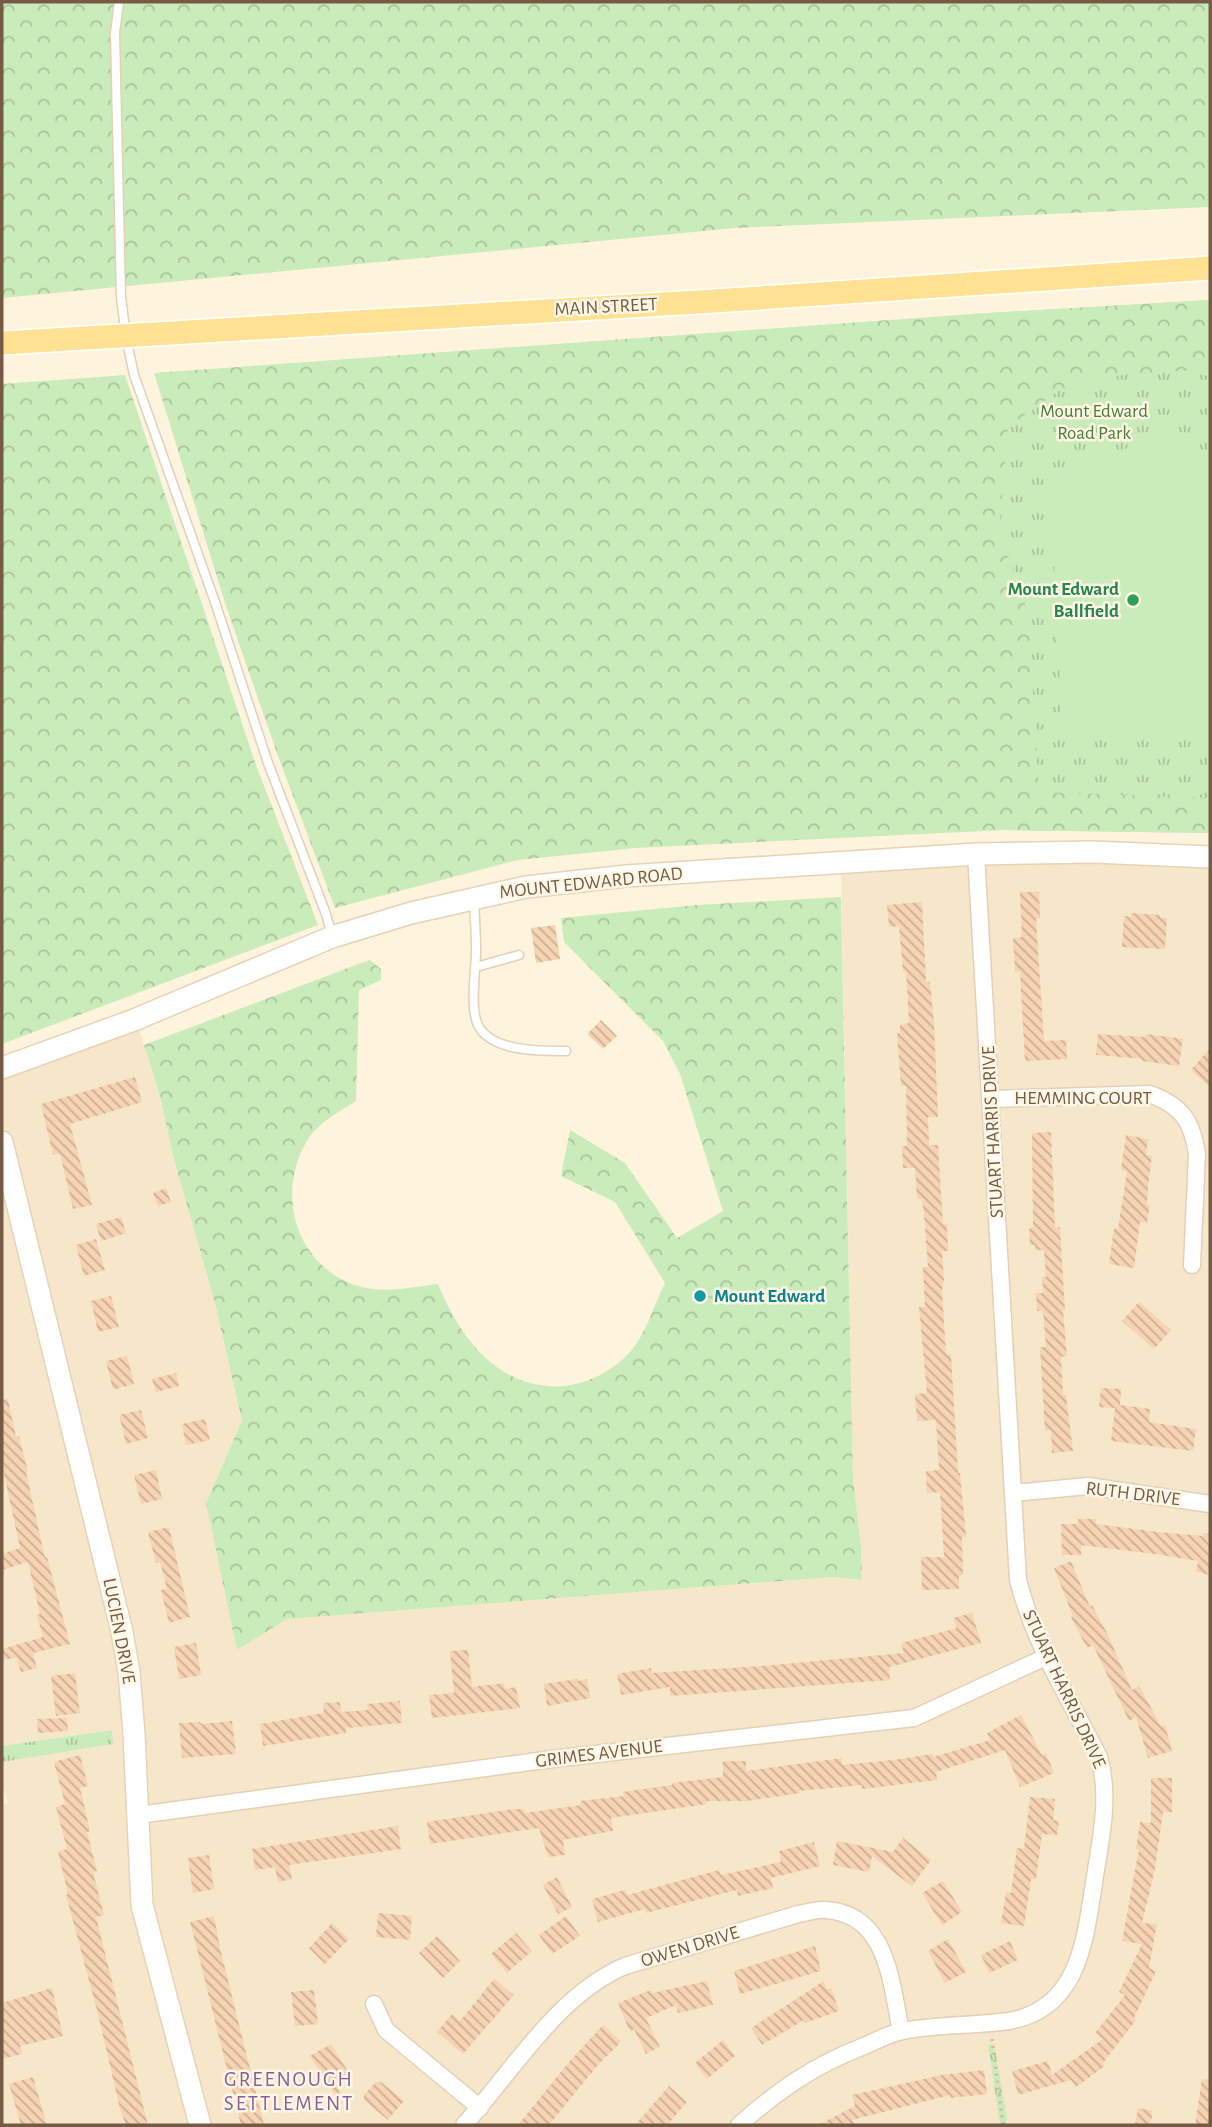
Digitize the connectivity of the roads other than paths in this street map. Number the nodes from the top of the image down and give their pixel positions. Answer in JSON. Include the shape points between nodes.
{"nodes":[{"id":1,"x":119,"y":2,"type":"edge"},
{"id":2,"x":1210,"y":268,"type":"edge"},
{"id":3,"x":126,"y":337,"type":"junction"},
{"id":4,"x":2,"y":343,"type":"edge"},
{"id":5,"x":976,"y":854,"type":"junction"},
{"id":6,"x":1210,"y":857,"type":"edge"},
{"id":7,"x":474,"y":898,"type":"junction"},
{"id":8,"x":332,"y":937,"type":"junction"},
{"id":9,"x":519,"y":955,"type":"dead end"},
{"id":10,"x":476,"y":967,"type":"junction"},
{"id":11,"x":566,"y":1051,"type":"dead end"},
{"id":12,"x":2,"y":1068,"type":"edge"},
{"id":13,"x":991,"y":1099,"type":"junction"},
{"id":14,"x":2,"y":1142,"type":"edge"},
{"id":15,"x":1192,"y":1265,"type":"dead end"},
{"id":16,"x":1013,"y":1493,"type":"junction"},
{"id":17,"x":1210,"y":1504,"type":"edge"},
{"id":18,"x":1048,"y":1656,"type":"junction"},
{"id":19,"x":139,"y":1815,"type":"junction"},
{"id":20,"x":374,"y":2004,"type":"dead end"},
{"id":21,"x":901,"y":2031,"type":"junction"},
{"id":22,"x":480,"y":2108,"type":"junction"},
{"id":23,"x":200,"y":2125,"type":"edge"},
{"id":24,"x":464,"y":2125,"type":"edge"},
{"id":25,"x":739,"y":2125,"type":"edge"}],
"edges":[{"from":1,"to":3,"type":"lane","via":[[115,33],[121,296]]},
{"from":2,"to":3,"type":"main road","name":"MAIN STREET"},
{"from":3,"to":4,"type":"main road","name":"MAIN STREET"},
{"from":3,"to":8,"type":"lane","via":[[268,763]]},
{"from":5,"to":6,"type":"street","name":"MOUNT EDWARD ROAD","via":[[1043,851]]},
{"from":5,"to":7,"type":"street","name":"MOUNT EDWARD ROAD","via":[[626,876]]},
{"from":5,"to":13,"type":"street","name":"STUART HARRIS DRIVE"},
{"from":7,"to":8,"type":"street","name":"MOUNT EDWARD ROAD"},
{"from":7,"to":10,"type":"lane"},
{"from":8,"to":12,"type":"street","name":"MOUNT EDWARD ROAD","via":[[135,1020]]},
{"from":9,"to":10,"type":"lane"},
{"from":10,"to":11,"type":"lane","via":[[478,1026],[489,1037],[531,1051]]},
{"from":13,"to":15,"type":"street","name":"HEMMING COURT","via":[[1150,1094],[1180,1110],[1194,1136],[1197,1154]]},
{"from":13,"to":16,"type":"street","name":"STUART HARRIS DRIVE"},
{"from":14,"to":19,"type":"street","name":"LUCIEN DRIVE","via":[[122,1632]]},
{"from":16,"to":17,"type":"street","name":"RUTH DRIVE","via":[[1088,1486]]},
{"from":16,"to":18,"type":"street","name":"STUART HARRIS DRIVE","via":[[1018,1580]]},
{"from":18,"to":19,"type":"street","name":"GRIMES AVENUE","via":[[914,1718],[552,1759]]},
{"from":18,"to":21,"type":"street","name":"STUART HARRIS DRIVE","via":[[1104,1774],[1104,1818],[1079,1960],[1058,1996],[1030,2014],[1012,2020]]},
{"from":19,"to":23,"type":"street","name":"LUCIEN DRIVE","via":[[142,1905]]},
{"from":20,"to":22,"type":"street","via":[[387,2030]]},
{"from":21,"to":22,"type":"street","name":"OWEN DRIVE","via":[[884,1954],[871,1930],[841,1913],[811,1912],[608,1973],[570,2001]]},
{"from":21,"to":25,"type":"street","name":"STUART HARRIS DRIVE","via":[[806,2073]]},
{"from":22,"to":24,"type":"street","name":"OWEN DRIVE"}]}
